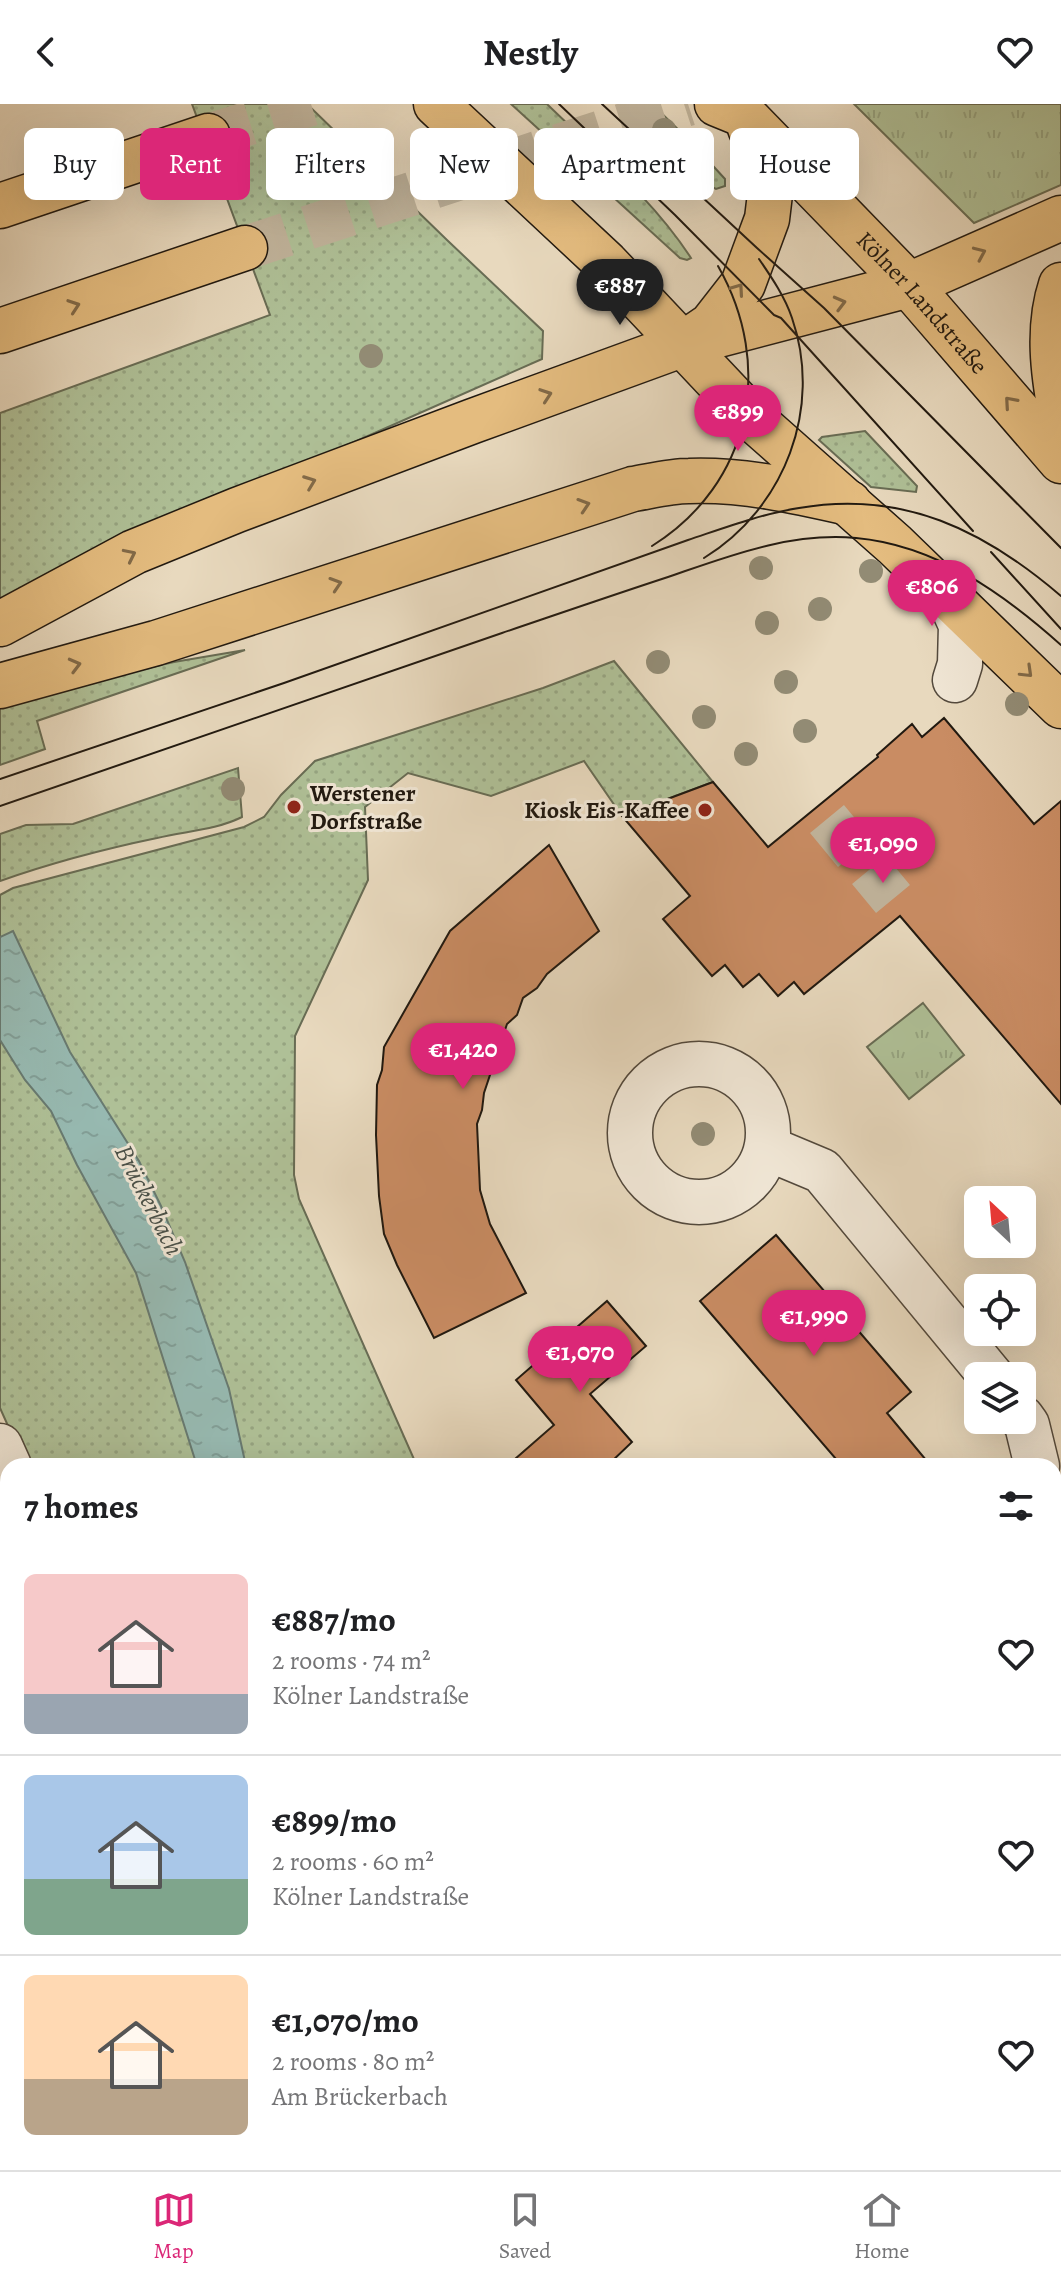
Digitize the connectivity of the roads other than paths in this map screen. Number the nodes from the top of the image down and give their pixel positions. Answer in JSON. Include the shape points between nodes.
{"nodes":[{"id":1,"x":436,"y":104,"type":"edge"},
{"id":2,"x":733,"y":108,"type":"edge"},
{"id":3,"x":140,"y":159,"type":"edge"},
{"id":4,"x":0,"y":206,"type":"edge"},
{"id":5,"x":1061,"y":218,"type":"edge"},
{"id":6,"x":245,"y":248,"type":"tunnel mouth"},
{"id":7,"x":909,"y":285,"type":"junction"},
{"id":8,"x":1061,"y":285,"type":"edge"},
{"id":9,"x":0,"y":331,"type":"edge"},
{"id":10,"x":684,"y":344,"type":"junction"},
{"id":11,"x":1061,"y":416,"type":"edge"},
{"id":12,"x":1061,"y":461,"type":"edge"},
{"id":13,"x":849,"y":503,"type":"junction"},
{"id":14,"x":948,"y":596,"type":"junction"},
{"id":15,"x":0,"y":624,"type":"edge"},
{"id":16,"x":955,"y":680,"type":"dead end"},
{"id":17,"x":0,"y":686,"type":"edge"},
{"id":18,"x":1061,"y":706,"type":"edge"},
{"id":19,"x":767,"y":1148,"type":"dead end"},
{"id":20,"x":979,"y":1362,"type":"edge"},
{"id":21,"x":1029,"y":1434,"type":"edge"},
{"id":22,"x":1035,"y":1458,"type":"edge"}],
"edges":[{"from":1,"to":10,"type":"main road"},
{"from":2,"to":7,"type":"main road","name":"Kölner Landstraße"},
{"from":10,"to":2,"type":"main road","name":"Kölner Landstraße","one_way":true,"via":[[711,325],[743,284],[767,219],[770,194],[758,145]]},
{"from":3,"to":4,"type":"main road"},
{"from":7,"to":5,"type":"main road","one_way":true},
{"from":9,"to":6,"type":"main road","one_way":true},
{"from":10,"to":7,"type":"main road","one_way":true},
{"from":12,"to":7,"type":"main road","name":"Kölner Landstraße","one_way":true},
{"from":8,"to":11,"type":"main road","via":[[1052,345]]},
{"from":10,"to":13,"type":"main road","via":[[755,421]]},
{"from":15,"to":10,"type":"main road","one_way":true,"via":[[134,552]]},
{"from":13,"to":14,"type":"main road"},
{"from":17,"to":13,"type":"main road","one_way":true,"via":[[156,643],[633,489],[718,481]]},
{"from":14,"to":16,"type":"street","via":[[961,625]]},
{"from":14,"to":18,"type":"main road","one_way":true},
{"from":19,"to":20,"type":"street","via":[[822,1171]]},
{"from":21,"to":22,"type":"street"}]}
